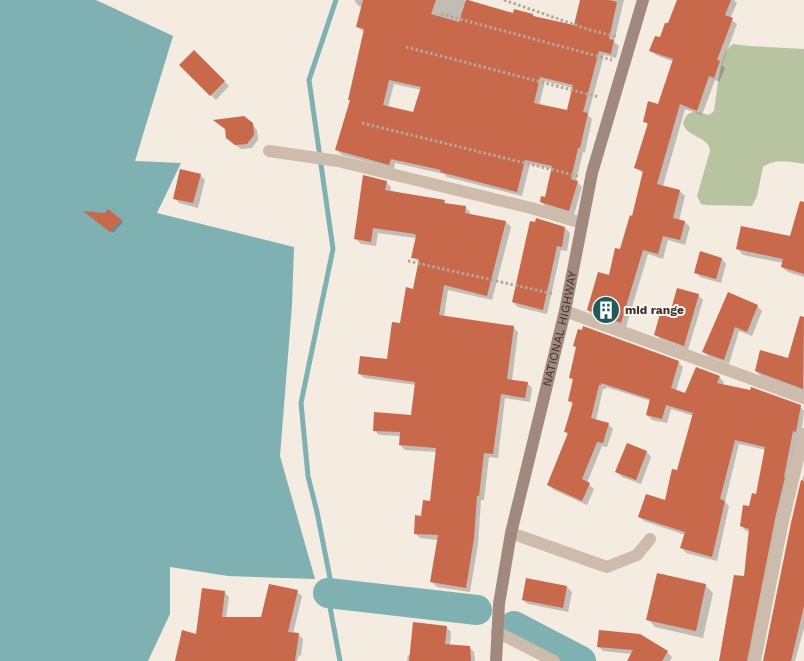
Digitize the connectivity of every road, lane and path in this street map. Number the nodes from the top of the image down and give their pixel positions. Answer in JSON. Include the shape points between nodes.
{"nodes":[{"id":1,"x":504,"y":0,"type":"edge"},
{"id":2,"x":643,"y":0,"type":"edge"},
{"id":3,"x":441,"y":14,"type":"dead end"},
{"id":4,"x":631,"y":40,"type":"junction"},
{"id":5,"x":406,"y":47,"type":"dead end"},
{"id":6,"x":624,"y":64,"type":"junction"},
{"id":7,"x":613,"y":101,"type":"junction"},
{"id":8,"x":362,"y":123,"type":"dead end"},
{"id":9,"x":269,"y":151,"type":"dead end"},
{"id":10,"x":591,"y":179,"type":"junction"},
{"id":11,"x":582,"y":223,"type":"junction"},
{"id":12,"x":408,"y":261,"type":"dead end"},
{"id":13,"x":568,"y":297,"type":"junction"},
{"id":14,"x":565,"y":311,"type":"junction"},
{"id":15,"x":804,"y":398,"type":"edge"},
{"id":16,"x":804,"y":434,"type":"edge"},
{"id":17,"x":511,"y":533,"type":"junction"},
{"id":18,"x":650,"y":539,"type":"dead end"},
{"id":19,"x":498,"y":632,"type":"junction"},
{"id":20,"x":496,"y":661,"type":"edge"},
{"id":21,"x":554,"y":661,"type":"edge"},
{"id":22,"x":755,"y":661,"type":"edge"}],
"edges":[{"from":1,"to":4,"type":"path","via":[[590,30]]},
{"from":2,"to":4,"type":"main road","name":"NATIONAL HIGHWAY"},
{"from":3,"to":6,"type":"path"},
{"from":4,"to":6,"type":"main road","name":"NATIONAL HIGHWAY"},
{"from":5,"to":7,"type":"path"},
{"from":6,"to":7,"type":"main road","name":"NATIONAL HIGHWAY"},
{"from":7,"to":10,"type":"main road","name":"NATIONAL HIGHWAY"},
{"from":8,"to":10,"type":"path"},
{"from":9,"to":11,"type":"street","via":[[338,161]]},
{"from":10,"to":11,"type":"main road","name":"NATIONAL HIGHWAY"},
{"from":11,"to":13,"type":"main road","name":"NATIONAL HIGHWAY"},
{"from":12,"to":13,"type":"path"},
{"from":13,"to":14,"type":"main road","name":"NATIONAL HIGHWAY"},
{"from":14,"to":15,"type":"street"},
{"from":14,"to":17,"type":"main road","name":"NATIONAL HIGHWAY"},
{"from":16,"to":22,"type":"street"},
{"from":17,"to":18,"type":"street","via":[[607,567],[637,555]]},
{"from":17,"to":19,"type":"main road","name":"NATIONAL HIGHWAY","via":[[499,604]]},
{"from":19,"to":20,"type":"main road","name":"NATIONAL HIGHWAY"},
{"from":19,"to":21,"type":"street"}]}
